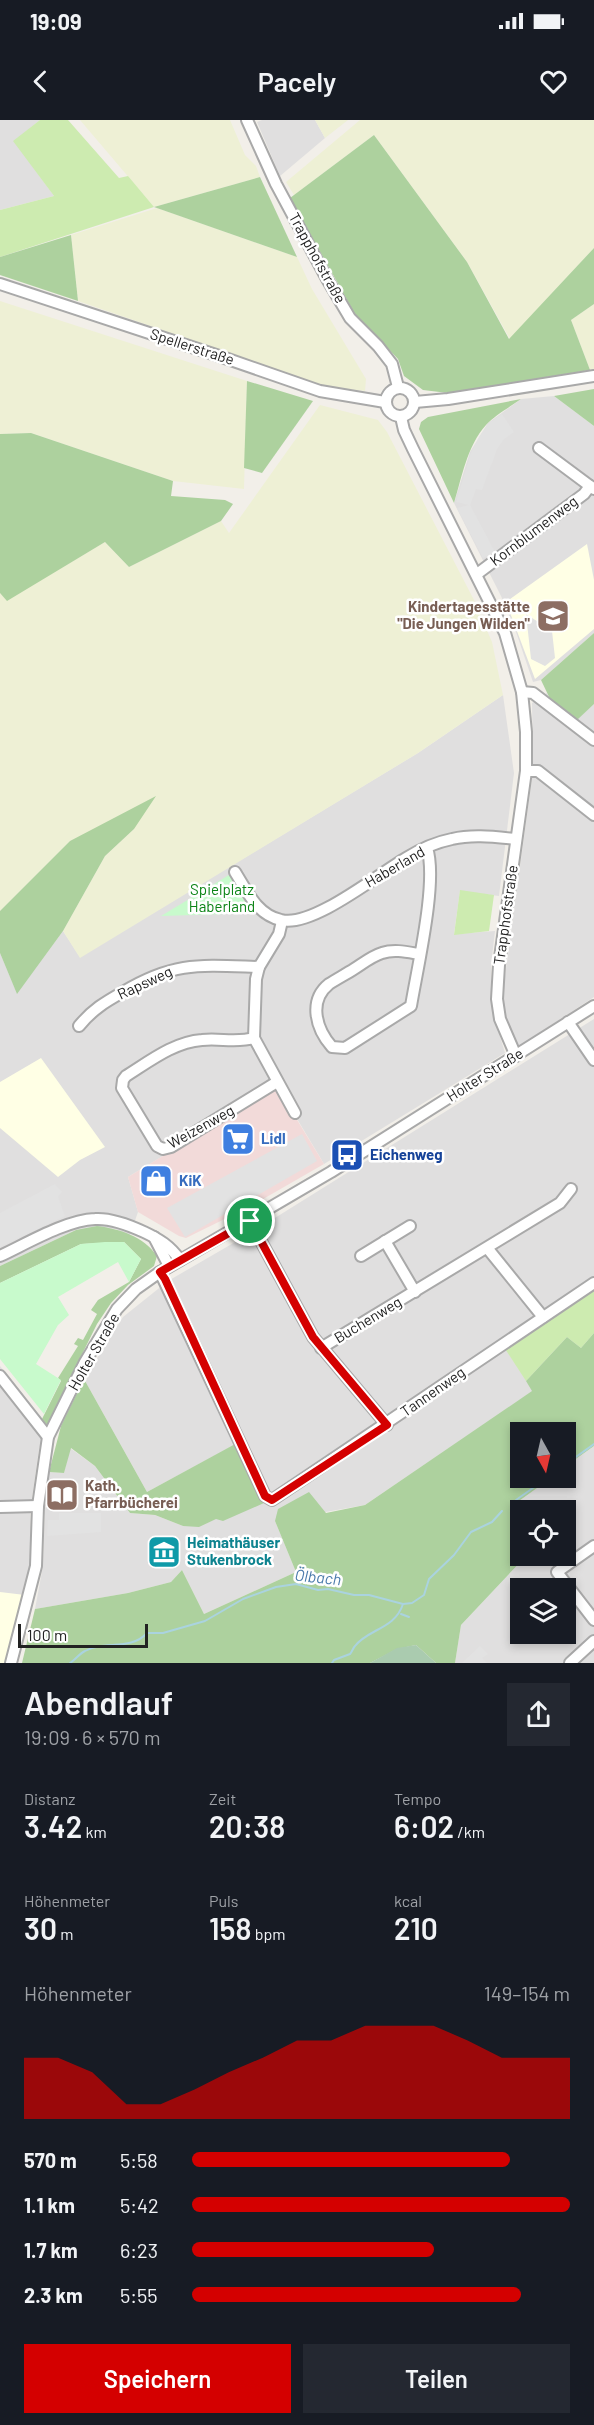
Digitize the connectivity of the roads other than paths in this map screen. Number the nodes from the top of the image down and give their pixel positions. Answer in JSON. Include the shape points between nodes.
{"nodes":[{"id":1,"x":247,"y":120,"type":"edge"},
{"id":2,"x":0,"y":284,"type":"edge"},
{"id":3,"x":594,"y":376,"type":"edge"},
{"id":4,"x":399,"y":387,"type":"junction"},
{"id":5,"x":385,"y":402,"type":"junction"},
{"id":6,"x":415,"y":402,"type":"junction"},
{"id":7,"x":401,"y":417,"type":"junction"},
{"id":8,"x":539,"y":448,"type":"dead end"},
{"id":9,"x":592,"y":488,"type":"edge"},
{"id":10,"x":477,"y":574,"type":"junction"},
{"id":11,"x":522,"y":692,"type":"junction"},
{"id":12,"x":594,"y":740,"type":"edge"},
{"id":13,"x":526,"y":771,"type":"junction"},
{"id":14,"x":594,"y":816,"type":"edge"},
{"id":15,"x":516,"y":839,"type":"junction"},
{"id":16,"x":427,"y":848,"type":"junction"},
{"id":17,"x":235,"y":872,"type":"dead end"},
{"id":18,"x":282,"y":921,"type":"junction"},
{"id":19,"x":420,"y":954,"type":"junction"},
{"id":20,"x":259,"y":968,"type":"junction"},
{"id":21,"x":594,"y":1006,"type":"edge"},
{"id":22,"x":568,"y":1022,"type":"junction"},
{"id":23,"x":79,"y":1026,"type":"dead end"},
{"id":24,"x":254,"y":1038,"type":"junction"},
{"id":25,"x":516,"y":1056,"type":"junction"},
{"id":26,"x":594,"y":1060,"type":"edge"},
{"id":27,"x":277,"y":1082,"type":"junction"},
{"id":28,"x":295,"y":1113,"type":"dead end"},
{"id":29,"x":571,"y":1190,"type":"dead end"},
{"id":30,"x":250,"y":1221,"type":"junction"},
{"id":31,"x":410,"y":1226,"type":"dead end"},
{"id":32,"x":153,"y":1237,"type":"junction"},
{"id":33,"x":385,"y":1241,"type":"junction"},
{"id":34,"x":488,"y":1249,"type":"junction"},
{"id":35,"x":0,"y":1256,"type":"edge"},
{"id":36,"x":361,"y":1256,"type":"dead end"},
{"id":37,"x":180,"y":1260,"type":"junction"},
{"id":38,"x":164,"y":1269,"type":"junction"},
{"id":39,"x":594,"y":1284,"type":"edge"},
{"id":40,"x":415,"y":1292,"type":"junction"},
{"id":41,"x":543,"y":1317,"type":"junction"},
{"id":42,"x":321,"y":1348,"type":"junction"},
{"id":43,"x":0,"y":1376,"type":"edge"},
{"id":44,"x":387,"y":1425,"type":"junction"},
{"id":45,"x":48,"y":1437,"type":"junction"},
{"id":46,"x":38,"y":1506,"type":"junction"},
{"id":47,"x":0,"y":1507,"type":"edge"},
{"id":48,"x":594,"y":1546,"type":"edge"},
{"id":49,"x":594,"y":1620,"type":"edge"},
{"id":50,"x":594,"y":1641,"type":"edge"},
{"id":51,"x":11,"y":1663,"type":"edge"},
{"id":52,"x":570,"y":1663,"type":"edge"}],
"edges":[{"from":1,"to":4,"type":"street","name":"Trapphofstraße","via":[[327,279],[350,318],[392,364]]},
{"from":2,"to":5,"type":"street","name":"Spellerstraße","via":[[320,391]]},
{"from":3,"to":6,"type":"street"},
{"from":4,"to":5,"type":"street","via":[[390,390]]},
{"from":4,"to":6,"type":"street","via":[[406,388]]},
{"from":5,"to":7,"type":"street","via":[[387,410]]},
{"from":6,"to":7,"type":"street","via":[[408,414]]},
{"from":7,"to":10,"type":"street","name":"Trapphofstraße","via":[[413,449]]},
{"from":8,"to":9,"type":"street"},
{"from":9,"to":10,"type":"street","name":"Kornblumenweg"},
{"from":10,"to":11,"type":"street","name":"Trapphofstraße","via":[[505,633]]},
{"from":11,"to":12,"type":"street","via":[[533,693]]},
{"from":11,"to":13,"type":"street","name":"Trapphofstraße"},
{"from":13,"to":14,"type":"street","via":[[538,771]]},
{"from":13,"to":15,"type":"street","name":"Trapphofstraße"},
{"from":15,"to":16,"type":"street","name":"Haberland","via":[[471,836],[452,838]]},
{"from":15,"to":25,"type":"street","name":"Trapphofstraße","via":[[497,999],[500,1020]]},
{"from":16,"to":18,"type":"street","name":"Haberland","via":[[310,918]]},
{"from":16,"to":19,"type":"street","via":[[430,882]]},
{"from":17,"to":18,"type":"street","via":[[258,908]]},
{"from":18,"to":20,"type":"street","via":[[279,934]]},
{"from":19,"to":19,"type":"street","via":[[411,1006],[345,1048],[332,1047],[316,1020],[316,1006],[328,985],[380,953]]},
{"from":20,"to":23,"type":"street","name":"Rapsweg","via":[[203,965],[165,971],[93,1010]]},
{"from":20,"to":24,"type":"street"},
{"from":21,"to":22,"type":"street","name":"Holter Straße"},
{"from":22,"to":25,"type":"street","name":"Holter Straße"},
{"from":22,"to":26,"type":"street"},
{"from":24,"to":27,"type":"street"},
{"from":24,"to":27,"type":"street","name":"Weizenweg","via":[[182,1043],[126,1076],[122,1088],[157,1146],[163,1149]]},
{"from":25,"to":30,"type":"street","name":"Holter Straße"},
{"from":27,"to":28,"type":"street"},
{"from":29,"to":34,"type":"street","name":"Buchenweg","via":[[560,1203]]},
{"from":30,"to":37,"type":"street","name":"Holter Straße"},
{"from":30,"to":42,"type":"street"},
{"from":31,"to":33,"type":"street"},
{"from":32,"to":35,"type":"street","via":[[124,1224],[96,1218],[64,1227]]},
{"from":32,"to":37,"type":"street","via":[[168,1245]]},
{"from":32,"to":38,"type":"street"},
{"from":33,"to":36,"type":"street"},
{"from":33,"to":40,"type":"street","name":"Buchenweg"},
{"from":34,"to":40,"type":"street","name":"Buchenweg"},
{"from":34,"to":41,"type":"street"},
{"from":37,"to":38,"type":"street","name":"Holter Straße"},
{"from":38,"to":44,"type":"street","name":"Tannenweg","via":[[165,1279],[265,1496],[272,1500]]},
{"from":38,"to":45,"type":"street","name":"Holter Straße","via":[[117,1309],[85,1362]]},
{"from":39,"to":41,"type":"street","name":"Tannenweg"},
{"from":40,"to":42,"type":"street","name":"Buchenweg"},
{"from":41,"to":44,"type":"street","name":"Tannenweg"},
{"from":42,"to":44,"type":"street"},
{"from":43,"to":45,"type":"street"},
{"from":45,"to":46,"type":"street","name":"Holter Straße"},
{"from":46,"to":47,"type":"street"},
{"from":46,"to":51,"type":"street","name":"Holter Straße","via":[[36,1566]]},
{"from":48,"to":49,"type":"street","via":[[557,1572]]},
{"from":50,"to":52,"type":"street"}]}
